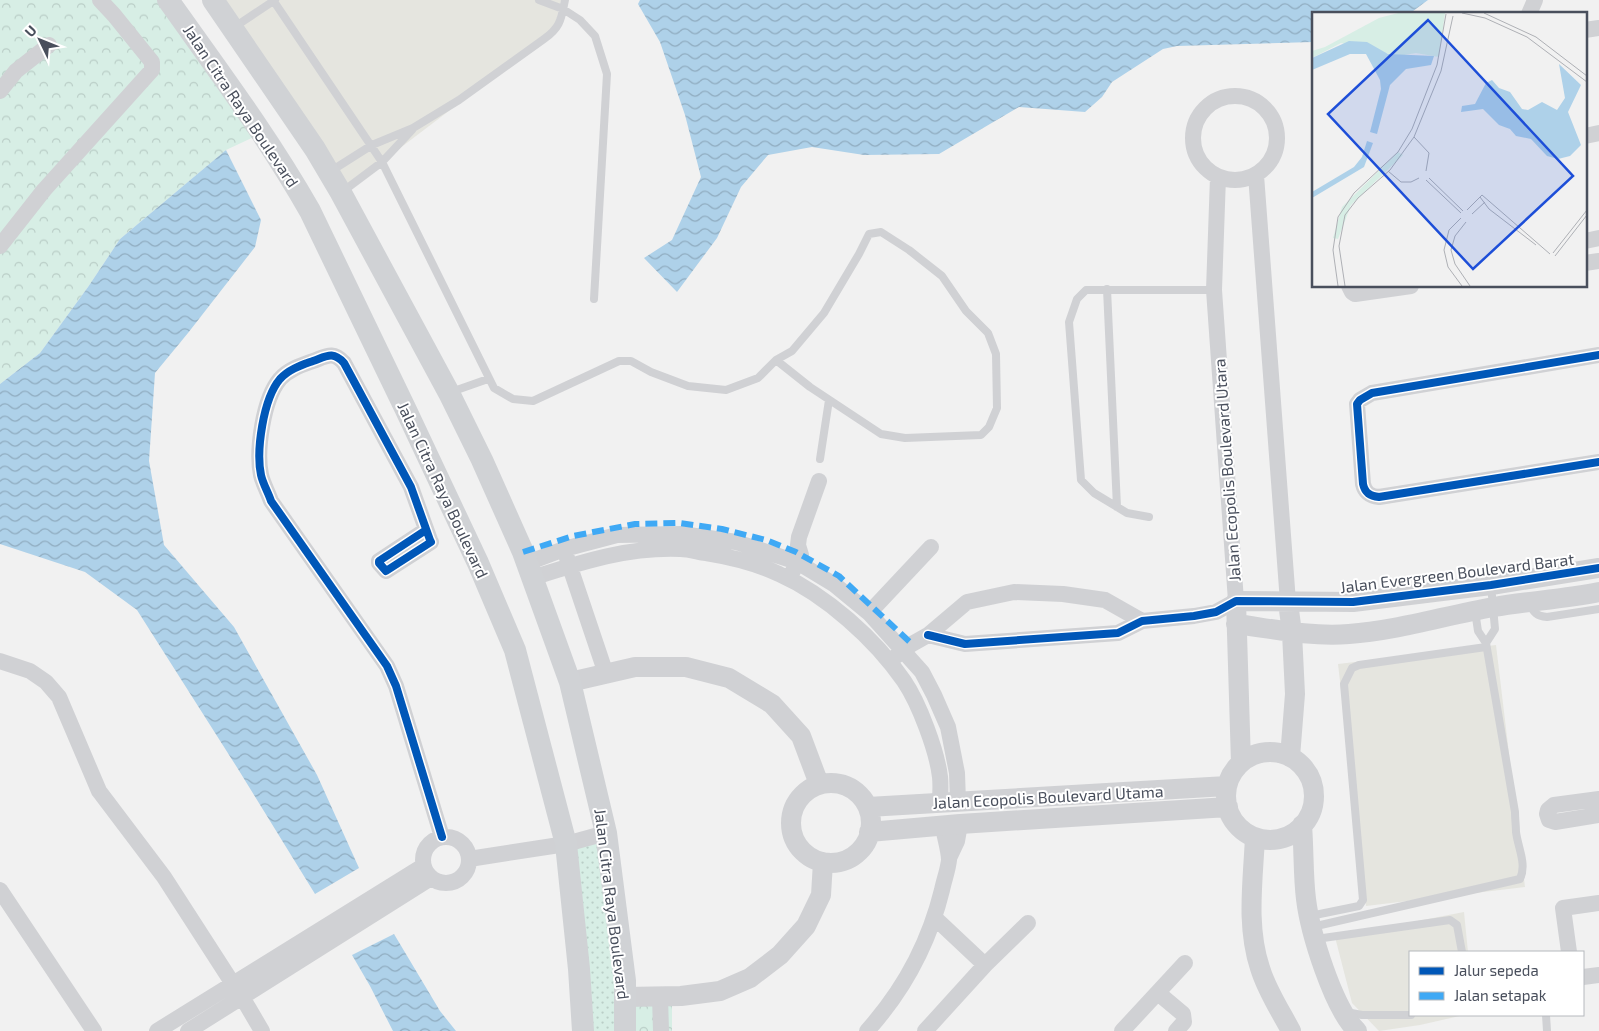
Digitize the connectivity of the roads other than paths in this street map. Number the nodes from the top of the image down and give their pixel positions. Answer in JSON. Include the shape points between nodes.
{"nodes":[{"id":1,"x":100,"y":0,"type":"edge"},
{"id":2,"x":168,"y":0,"type":"edge"},
{"id":3,"x":213,"y":0,"type":"edge"},
{"id":4,"x":274,"y":0,"type":"edge"},
{"id":5,"x":539,"y":0,"type":"edge"},
{"id":6,"x":565,"y":0,"type":"edge"},
{"id":7,"x":1534,"y":0,"type":"edge"},
{"id":8,"x":563,"y":9,"type":"junction"},
{"id":9,"x":1530,"y":12,"type":"edge"},
{"id":10,"x":233,"y":28,"type":"junction"},
{"id":11,"x":1599,"y":28,"type":"edge"},
{"id":12,"x":1586,"y":30,"type":"edge"},
{"id":13,"x":49,"y":45,"type":"dead end"},
{"id":14,"x":0,"y":90,"type":"edge"},
{"id":15,"x":413,"y":128,"type":"junction"},
{"id":16,"x":1599,"y":133,"type":"edge"},
{"id":17,"x":1586,"y":136,"type":"edge"},
{"id":18,"x":372,"y":145,"type":"junction"},
{"id":19,"x":382,"y":162,"type":"junction"},
{"id":20,"x":329,"y":172,"type":"junction"},
{"id":21,"x":1256,"y":175,"type":"junction"},
{"id":22,"x":1218,"y":177,"type":"junction"},
{"id":23,"x":341,"y":193,"type":"junction"},
{"id":24,"x":1599,"y":238,"type":"edge"},
{"id":25,"x":1586,"y":241,"type":"edge"},
{"id":26,"x":0,"y":246,"type":"edge"},
{"id":27,"x":1599,"y":261,"type":"edge"},
{"id":28,"x":1586,"y":263,"type":"edge"},
{"id":29,"x":1350,"y":288,"type":"edge"},
{"id":30,"x":1398,"y":288,"type":"edge"},
{"id":31,"x":1107,"y":289,"type":"junction"},
{"id":32,"x":1214,"y":290,"type":"junction"},
{"id":33,"x":594,"y":299,"type":"dead end"},
{"id":34,"x":1599,"y":355,"type":"edge"},
{"id":35,"x":776,"y":360,"type":"junction"},
{"id":36,"x":488,"y":378,"type":"junction"},
{"id":37,"x":449,"y":393,"type":"junction"},
{"id":38,"x":829,"y":400,"type":"junction"},
{"id":39,"x":820,"y":459,"type":"dead end"},
{"id":40,"x":1599,"y":462,"type":"edge"},
{"id":41,"x":819,"y":481,"type":"dead end"},
{"id":42,"x":1117,"y":507,"type":"junction"},
{"id":43,"x":1149,"y":517,"type":"dead end"},
{"id":44,"x":426,"y":530,"type":"dead end"},
{"id":45,"x":562,"y":545,"type":"junction"},
{"id":46,"x":931,"y":547,"type":"dead end"},
{"id":47,"x":797,"y":562,"type":"junction"},
{"id":48,"x":569,"y":566,"type":"junction"},
{"id":49,"x":1599,"y":568,"type":"edge"},
{"id":50,"x":530,"y":571,"type":"junction"},
{"id":51,"x":789,"y":580,"type":"junction"},
{"id":52,"x":1491,"y":585,"type":"junction"},
{"id":53,"x":1599,"y":592,"type":"edge"},
{"id":54,"x":1236,"y":601,"type":"junction"},
{"id":55,"x":1288,"y":602,"type":"junction"},
{"id":56,"x":1530,"y":603,"type":"junction"},
{"id":57,"x":1484,"y":609,"type":"junction"},
{"id":58,"x":1599,"y":609,"type":"edge"},
{"id":59,"x":1216,"y":612,"type":"junction"},
{"id":60,"x":869,"y":613,"type":"junction"},
{"id":61,"x":1142,"y":621,"type":"junction"},
{"id":62,"x":1236,"y":624,"type":"junction"},
{"id":63,"x":1292,"y":632,"type":"junction"},
{"id":64,"x":928,"y":635,"type":"junction"},
{"id":65,"x":1486,"y":645,"type":"junction"},
{"id":66,"x":903,"y":650,"type":"junction"},
{"id":67,"x":0,"y":661,"type":"edge"},
{"id":68,"x":888,"y":662,"type":"junction"},
{"id":69,"x":606,"y":674,"type":"junction"},
{"id":70,"x":570,"y":682,"type":"junction"},
{"id":71,"x":1290,"y":757,"type":"junction"},
{"id":72,"x":1241,"y":764,"type":"junction"},
{"id":73,"x":819,"y":784,"type":"junction"},
{"id":74,"x":1227,"y":786,"type":"junction"},
{"id":75,"x":1599,"y":799,"type":"edge"},
{"id":76,"x":949,"y":803,"type":"junction"},
{"id":77,"x":868,"y":807,"type":"junction"},
{"id":78,"x":1228,"y":807,"type":"junction"},
{"id":79,"x":1599,"y":815,"type":"edge"},
{"id":80,"x":951,"y":825,"type":"junction"},
{"id":81,"x":1302,"y":825,"type":"junction"},
{"id":82,"x":870,"y":832,"type":"junction"},
{"id":83,"x":606,"y":833,"type":"junction"},
{"id":84,"x":442,"y":837,"type":"junction"},
{"id":85,"x":1254,"y":837,"type":"junction"},
{"id":86,"x":566,"y":844,"type":"junction"},
{"id":87,"x":469,"y":859,"type":"junction"},
{"id":88,"x":823,"y":862,"type":"junction"},
{"id":89,"x":427,"y":872,"type":"junction"},
{"id":90,"x":0,"y":890,"type":"edge"},
{"id":91,"x":1599,"y":903,"type":"edge"},
{"id":92,"x":935,"y":918,"type":"junction"},
{"id":93,"x":1028,"y":923,"type":"dead end"},
{"id":94,"x":1312,"y":928,"type":"junction"},
{"id":95,"x":1462,"y":951,"type":"edge"},
{"id":96,"x":1569,"y":951,"type":"edge"},
{"id":97,"x":1185,"y":963,"type":"dead end"},
{"id":98,"x":985,"y":965,"type":"junction"},
{"id":99,"x":1599,"y":975,"type":"edge"},
{"id":100,"x":1584,"y":977,"type":"edge"},
{"id":101,"x":238,"y":990,"type":"junction"},
{"id":102,"x":1158,"y":993,"type":"junction"},
{"id":103,"x":625,"y":997,"type":"junction"},
{"id":104,"x":660,"y":997,"type":"junction"},
{"id":105,"x":1409,"y":1015,"type":"edge"},
{"id":106,"x":1546,"y":1016,"type":"edge"},
{"id":107,"x":1355,"y":1025,"type":"edge"},
{"id":108,"x":94,"y":1031,"type":"edge"},
{"id":109,"x":157,"y":1031,"type":"edge"},
{"id":110,"x":188,"y":1031,"type":"edge"},
{"id":111,"x":262,"y":1031,"type":"edge"},
{"id":112,"x":582,"y":1031,"type":"edge"},
{"id":113,"x":624,"y":1031,"type":"edge"},
{"id":114,"x":661,"y":1031,"type":"edge"},
{"id":115,"x":867,"y":1031,"type":"edge"},
{"id":116,"x":925,"y":1031,"type":"edge"},
{"id":117,"x":1122,"y":1031,"type":"edge"},
{"id":118,"x":1176,"y":1031,"type":"edge"},
{"id":119,"x":1291,"y":1031,"type":"edge"},
{"id":120,"x":1547,"y":1031,"type":"edge"}],
"edges":[{"from":1,"to":26,"type":"street","via":[[152,62],[152,70],[51,182]]},
{"from":2,"to":86,"type":"main road","name":"Jalan Citra Raya Boulevard","via":[[293,180],[405,408],[516,650]]},
{"from":3,"to":10,"type":"main road","name":"Jalan Citra Raya Boulevard"},
{"from":4,"to":10,"type":"lane"},
{"from":4,"to":18,"type":"lane"},
{"from":5,"to":8,"type":"lane"},
{"from":6,"to":8,"type":"lane"},
{"from":7,"to":9,"type":"street"},
{"from":8,"to":15,"type":"lane","via":[[555,31],[459,100]]},
{"from":8,"to":33,"type":"lane","via":[[580,20],[595,36],[607,74]]},
{"from":10,"to":20,"type":"main road","name":"Jalan Citra Raya Boulevard"},
{"from":11,"to":12,"type":"street"},
{"from":13,"to":14,"type":"street","via":[[16,71]]},
{"from":15,"to":18,"type":"lane"},
{"from":15,"to":19,"type":"lane"},
{"from":16,"to":17,"type":"street"},
{"from":18,"to":19,"type":"lane"},
{"from":18,"to":20,"type":"lane"},
{"from":19,"to":23,"type":"lane"},
{"from":19,"to":36,"type":"lane"},
{"from":20,"to":23,"type":"main road","name":"Jalan Citra Raya Boulevard"},
{"from":21,"to":22,"type":"street","via":[[1237,180]]},
{"from":21,"to":22,"type":"street","via":[[1271,160],[1277,141],[1274,120],[1261,104],[1243,96],[1222,97],[1204,108],[1194,126],[1193,147],[1202,165]]},
{"from":21,"to":55,"type":"street"},
{"from":22,"to":32,"type":"street","name":"Jalan Ecopolis Boulevard Utara"},
{"from":23,"to":37,"type":"main road","name":"Jalan Citra Raya Boulevard"},
{"from":24,"to":25,"type":"street"},
{"from":27,"to":28,"type":"street"},
{"from":29,"to":30,"type":"street","via":[[1355,294]]},
{"from":31,"to":32,"type":"lane"},
{"from":31,"to":42,"type":"lane"},
{"from":31,"to":42,"type":"lane","via":[[1086,290],[1077,299],[1069,322],[1081,480],[1094,493]]},
{"from":32,"to":54,"type":"street","name":"Jalan Ecopolis Boulevard Utara"},
{"from":34,"to":40,"type":"street","via":[[1372,393],[1357,404],[1363,484],[1365,491],[1372,496]]},
{"from":35,"to":36,"type":"lane","via":[[758,378],[726,390],[688,386],[631,361],[619,361],[533,401],[513,398],[494,388]]},
{"from":35,"to":38,"type":"lane"},
{"from":35,"to":38,"type":"lane","via":[[792,352],[824,312],[869,234],[881,232],[942,276],[966,311],[988,333],[996,354],[997,408],[989,427],[981,435],[905,438],[881,434]]},
{"from":36,"to":37,"type":"lane"},
{"from":37,"to":50,"type":"main road","name":"Jalan Citra Raya Boulevard"},
{"from":38,"to":39,"type":"lane"},
{"from":41,"to":47,"type":"street","via":[[799,537],[801,555]]},
{"from":42,"to":43,"type":"lane","via":[[1127,513]]},
{"from":44,"to":84,"type":"street","via":[[411,487],[338,356],[330,355],[295,368],[280,380],[268,402],[260,434],[261,475],[271,501],[387,666]]},
{"from":45,"to":47,"type":"street","via":[[617,535],[682,534],[736,542]]},
{"from":45,"to":48,"type":"street"},
{"from":45,"to":50,"type":"street"},
{"from":46,"to":60,"type":"street"},
{"from":47,"to":51,"type":"street"},
{"from":47,"to":60,"type":"street","via":[[835,585]]},
{"from":48,"to":50,"type":"street"},
{"from":48,"to":51,"type":"street","via":[[623,552],[681,549],[733,558]]},
{"from":48,"to":69,"type":"street"},
{"from":49,"to":52,"type":"street","name":"Jalan Evergreen Boulevard Barat"},
{"from":50,"to":70,"type":"main road","name":"Jalan Citra Raya Boulevard"},
{"from":51,"to":68,"type":"street","via":[[828,603],[869,638]]},
{"from":52,"to":55,"type":"street","name":"Jalan Evergreen Boulevard Barat","via":[[1353,602]]},
{"from":52,"to":57,"type":"lane"},
{"from":53,"to":56,"type":"street"},
{"from":54,"to":55,"type":"street","name":"Jalan Evergreen Boulevard Barat"},
{"from":54,"to":59,"type":"street"},
{"from":54,"to":62,"type":"street","name":"Jalan Ecopolis Boulevard Utara"},
{"from":55,"to":63,"type":"street"},
{"from":56,"to":57,"type":"street"},
{"from":56,"to":58,"type":"lane","via":[[1532,611],[1547,617]]},
{"from":57,"to":63,"type":"street","via":[[1348,634]]},
{"from":57,"to":65,"type":"lane","via":[[1478,631]]},
{"from":57,"to":65,"type":"lane","via":[[1495,629]]},
{"from":59,"to":61,"type":"street"},
{"from":59,"to":62,"type":"street"},
{"from":60,"to":66,"type":"street"},
{"from":61,"to":64,"type":"street","via":[[1118,633],[964,644]]},
{"from":61,"to":64,"type":"street","via":[[1105,600],[1014,592],[968,602]]},
{"from":62,"to":63,"type":"street"},
{"from":62,"to":72,"type":"street","name":"Jalan Ecopolis Boulevard Utara"},
{"from":63,"to":71,"type":"street","via":[[1295,694]]},
{"from":64,"to":66,"type":"street"},
{"from":65,"to":94,"type":"lane","via":[[1352,668],[1344,684],[1363,900],[1360,906],[1336,911]]},
{"from":65,"to":94,"type":"lane","via":[[1523,862],[1520,879]]},
{"from":66,"to":68,"type":"street"},
{"from":66,"to":76,"type":"street","via":[[922,672],[948,727],[957,774]]},
{"from":67,"to":101,"type":"street","via":[[30,671],[59,697],[99,791],[164,877]]},
{"from":68,"to":76,"type":"street","via":[[905,682],[916,704]]},
{"from":69,"to":70,"type":"street"},
{"from":69,"to":73,"type":"street","via":[[635,667],[686,667],[729,678],[772,704],[801,736]]},
{"from":70,"to":83,"type":"main road","name":"Jalan Citra Raya Boulevard"},
{"from":71,"to":72,"type":"street","via":[[1264,752]]},
{"from":71,"to":81,"type":"street","via":[[1301,764],[1313,788],[1314,801]]},
{"from":72,"to":74,"type":"street"},
{"from":73,"to":77,"type":"street","via":[[845,785],[857,791]]},
{"from":73,"to":88,"type":"street","via":[[798,800],[792,812],[791,825],[801,849],[811,858]]},
{"from":74,"to":76,"type":"street","name":"Jalan Ecopolis Boulevard Utama"},
{"from":74,"to":78,"type":"street"},
{"from":75,"to":79,"type":"street","via":[[1554,806],[1546,814],[1555,822]]},
{"from":76,"to":77,"type":"street","name":"Jalan Ecopolis Boulevard Utama"},
{"from":77,"to":82,"type":"street"},
{"from":78,"to":80,"type":"street","name":"Jalan Ecopolis Boulevard Utama"},
{"from":78,"to":85,"type":"street","via":[[1231,817]]},
{"from":80,"to":82,"type":"street","name":"Jalan Ecopolis Boulevard Utama"},
{"from":80,"to":92,"type":"street","via":[[957,841],[949,858]]},
{"from":81,"to":85,"type":"street","via":[[1279,839]]},
{"from":81,"to":94,"type":"street","via":[[1306,899]]},
{"from":82,"to":88,"type":"street","via":[[860,850],[849,858]]},
{"from":83,"to":86,"type":"street"},
{"from":83,"to":103,"type":"main road","name":"Jalan Citra Raya Boulevard"},
{"from":84,"to":87,"type":"street","via":[[457,840]]},
{"from":84,"to":89,"type":"street","via":[[424,850],[422,858]]},
{"from":85,"to":119,"type":"street","via":[[1251,912],[1254,942],[1268,989]]},
{"from":86,"to":87,"type":"street"},
{"from":86,"to":112,"type":"main road","name":"Jalan Citra Raya Boulevard"},
{"from":87,"to":89,"type":"street","via":[[465,873],[446,883]]},
{"from":88,"to":104,"type":"street","via":[[821,895],[806,926],[780,955],[750,978],[720,992]]},
{"from":89,"to":101,"type":"street"},
{"from":90,"to":108,"type":"street"},
{"from":91,"to":96,"type":"street","via":[[1563,908]]},
{"from":92,"to":98,"type":"street"},
{"from":92,"to":115,"type":"street","via":[[913,968]]},
{"from":93,"to":98,"type":"street"},
{"from":94,"to":95,"type":"lane","via":[[1450,920],[1457,925]]},
{"from":94,"to":107,"type":"street","via":[[1334,992]]},
{"from":97,"to":102,"type":"street"},
{"from":98,"to":116,"type":"street"},
{"from":99,"to":100,"type":"street"},
{"from":101,"to":109,"type":"street"},
{"from":101,"to":110,"type":"street"},
{"from":101,"to":111,"type":"street"},
{"from":102,"to":117,"type":"street"},
{"from":102,"to":118,"type":"street","via":[[1183,1014],[1184,1022]]},
{"from":103,"to":104,"type":"street"},
{"from":103,"to":113,"type":"main road","name":"Jalan Citra Raya Boulevard"},
{"from":104,"to":114,"type":"street"},
{"from":105,"to":107,"type":"lane","via":[[1362,1015]]},
{"from":106,"to":120,"type":"lane"}]}
